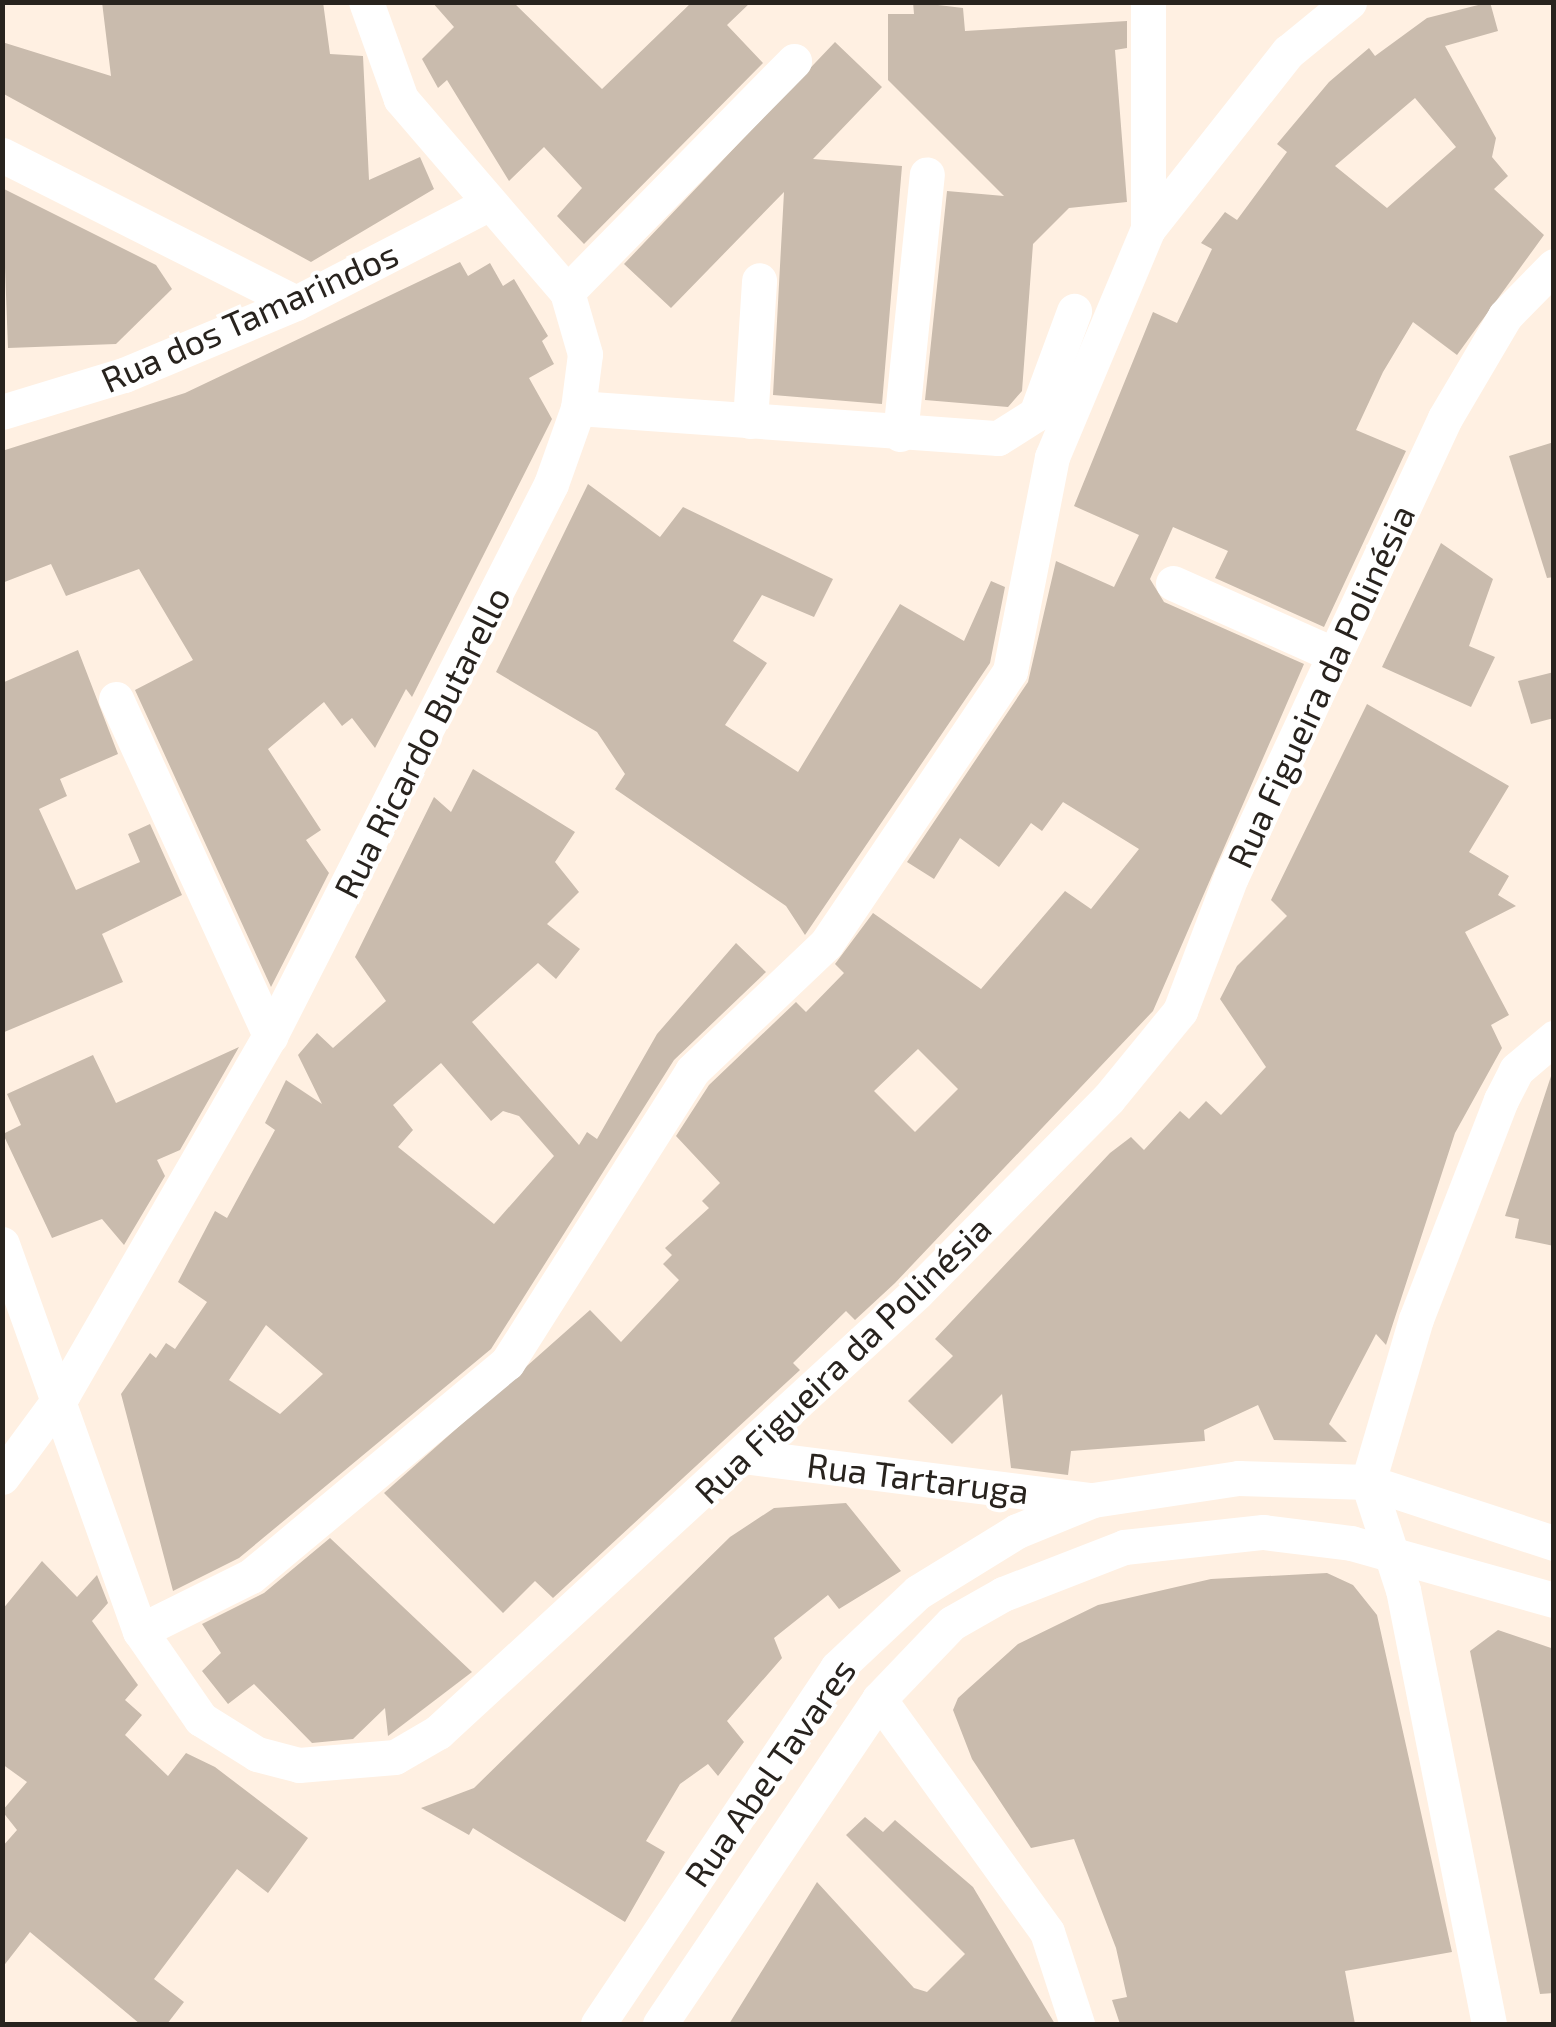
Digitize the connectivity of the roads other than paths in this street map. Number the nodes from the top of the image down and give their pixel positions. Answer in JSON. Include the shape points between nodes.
{"nodes":[{"id":1,"x":366,"y":2,"type":"edge"},
{"id":2,"x":1148,"y":2,"type":"edge"},
{"id":3,"x":1349,"y":2,"type":"edge"},
{"id":4,"x":794,"y":61,"type":"dead end"},
{"id":5,"x":2,"y":155,"type":"edge"},
{"id":6,"x":926,"y":174,"type":"dead end"},
{"id":7,"x":490,"y":203,"type":"junction"},
{"id":8,"x":1148,"y":228,"type":"junction"},
{"id":9,"x":1554,"y":266,"type":"edge"},
{"id":10,"x":759,"y":280,"type":"dead end"},
{"id":11,"x":566,"y":292,"type":"junction"},
{"id":12,"x":296,"y":303,"type":"junction"},
{"id":13,"x":1074,"y":310,"type":"dead end"},
{"id":14,"x":578,"y":408,"type":"junction"},
{"id":15,"x":2,"y":412,"type":"edge"},
{"id":16,"x":750,"y":422,"type":"junction"},
{"id":17,"x":900,"y":434,"type":"junction"},
{"id":18,"x":1173,"y":583,"type":"dead end"},
{"id":19,"x":1335,"y":654,"type":"junction"},
{"id":20,"x":116,"y":699,"type":"dead end"},
{"id":21,"x":270,"y":1036,"type":"junction"},
{"id":22,"x":1554,"y":1038,"type":"edge"},
{"id":23,"x":2,"y":1244,"type":"edge"},
{"id":24,"x":63,"y":1394,"type":"junction"},
{"id":25,"x":742,"y":1456,"type":"junction"},
{"id":26,"x":2,"y":1477,"type":"edge"},
{"id":27,"x":1368,"y":1482,"type":"junction"},
{"id":28,"x":1093,"y":1500,"type":"junction"},
{"id":29,"x":1554,"y":1543,"type":"edge"},
{"id":30,"x":1391,"y":1554,"type":"junction"},
{"id":31,"x":1554,"y":1600,"type":"edge"},
{"id":32,"x":140,"y":1631,"type":"junction"},
{"id":33,"x":879,"y":1699,"type":"junction"},
{"id":34,"x":598,"y":2024,"type":"edge"},
{"id":35,"x":660,"y":2024,"type":"edge"},
{"id":36,"x":1077,"y":2024,"type":"edge"},
{"id":37,"x":1489,"y":2024,"type":"edge"}],
"edges":[{"from":1,"to":7,"type":"street","name":"Rua Ricardo Butarello","via":[[401,100]]},
{"from":2,"to":8,"type":"street"},
{"from":3,"to":8,"type":"street","via":[[1288,52]]},
{"from":4,"to":11,"type":"street"},
{"from":5,"to":12,"type":"street"},
{"from":6,"to":17,"type":"street"},
{"from":7,"to":11,"type":"street","name":"Rua Ricardo Butarello"},
{"from":7,"to":12,"type":"street","name":"Rua dos Tamarindos"},
{"from":8,"to":32,"type":"street","via":[[1052,457],[1010,671],[981,727],[826,944],[692,1071],[546,1314],[498,1372],[251,1576]]},
{"from":9,"to":19,"type":"street","name":"Rua Figueira da Polinésia","via":[[1474,359]]},
{"from":10,"to":16,"type":"street"},
{"from":11,"to":14,"type":"street","name":"Rua Ricardo Butarello","via":[[585,354]]},
{"from":12,"to":15,"type":"street","name":"Rua dos Tamarindos","via":[[124,375]]},
{"from":13,"to":17,"type":"street","via":[[1028,427],[998,438]]},
{"from":14,"to":16,"type":"street"},
{"from":14,"to":21,"type":"street","name":"Rua Ricardo Butarello","via":[[551,484]]},
{"from":16,"to":17,"type":"street"},
{"from":18,"to":19,"type":"street"},
{"from":19,"to":25,"type":"street","name":"Rua Figueira da Polinésia","via":[[1230,877],[1180,1011],[1081,1126]]},
{"from":20,"to":21,"type":"street"},
{"from":21,"to":24,"type":"street","name":"Rua Ricardo Butarello"},
{"from":22,"to":27,"type":"street","via":[[1516,1070],[1501,1100],[1416,1319]]},
{"from":23,"to":24,"type":"street","name":"Rua Figueira da Polinésia"},
{"from":24,"to":26,"type":"street","name":"Rua Ricardo Butarello"},
{"from":24,"to":32,"type":"street","name":"Rua Figueira da Polinésia"},
{"from":25,"to":28,"type":"street","name":"Rua Tartaruga"},
{"from":25,"to":32,"type":"street","name":"Rua Figueira da Polinésia","via":[[538,1649],[395,1756],[299,1766],[256,1754],[201,1719]]},
{"from":27,"to":28,"type":"street","name":"Rua Abel Tavares","via":[[1238,1478]]},
{"from":27,"to":29,"type":"street","name":"Rua Abel Tavares"},
{"from":27,"to":30,"type":"street"},
{"from":28,"to":34,"type":"street","name":"Rua Abel Tavares","via":[[960,1563],[836,1668]]},
{"from":30,"to":31,"type":"street","name":"Rua Abel Tavares"},
{"from":30,"to":33,"type":"street","name":"Rua Abel Tavares","via":[[1263,1532],[1124,1548],[1065,1566],[952,1624]]},
{"from":30,"to":37,"type":"street"},
{"from":33,"to":35,"type":"street","name":"Rua Abel Tavares"},
{"from":33,"to":36,"type":"street","via":[[1047,1932]]}]}
